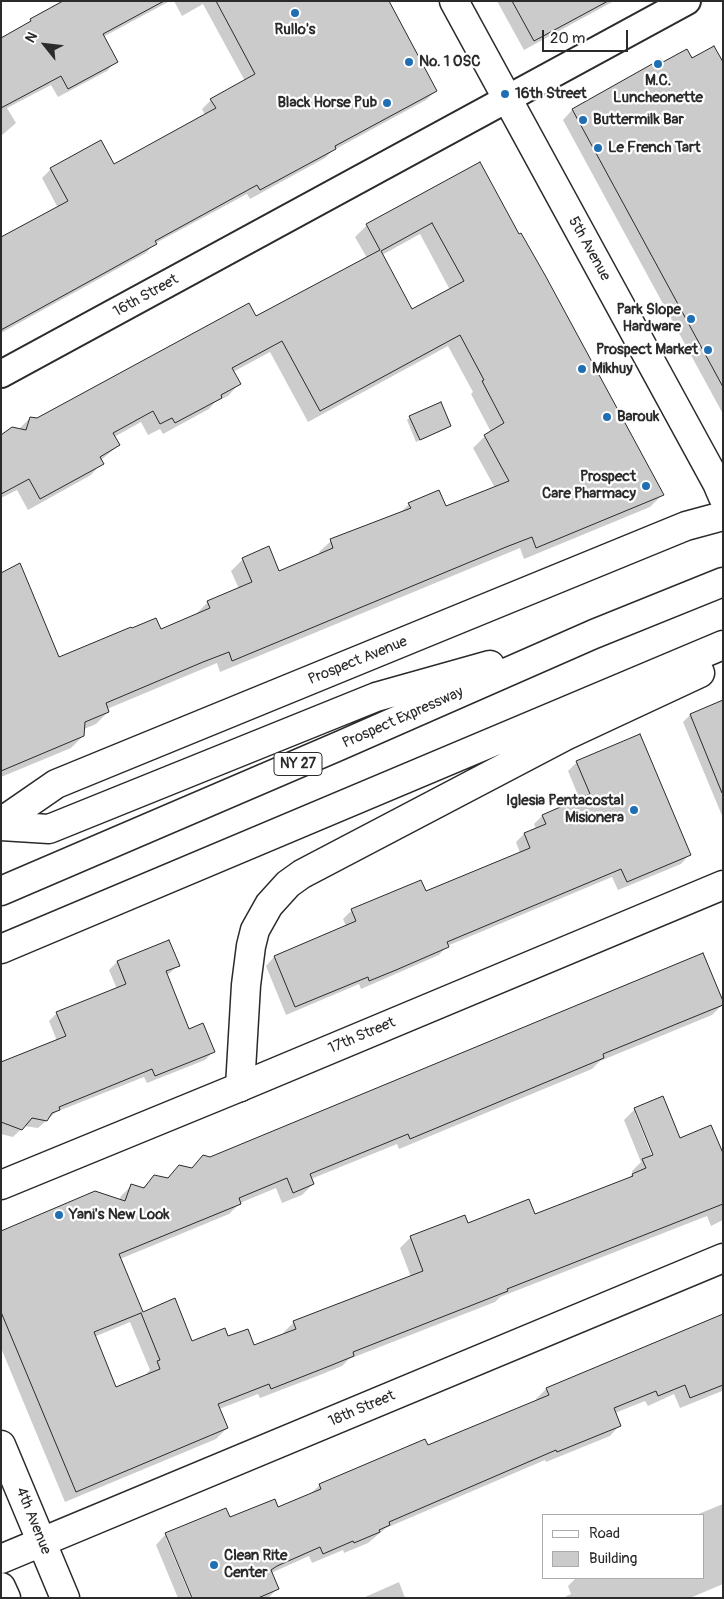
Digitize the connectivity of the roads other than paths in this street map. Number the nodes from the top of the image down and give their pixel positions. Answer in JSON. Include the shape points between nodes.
{"nodes":[{"id":1,"x":454,"y":1,"type":"edge"},
{"id":2,"x":686,"y":1,"type":"edge"},
{"id":3,"x":508,"y":99,"type":"junction"},
{"id":4,"x":1,"y":374,"type":"edge"},
{"id":5,"x":723,"y":498,"type":"edge"},
{"id":6,"x":723,"y":516,"type":"edge"},
{"id":7,"x":723,"y":582,"type":"edge"},
{"id":8,"x":594,"y":634,"type":"junction"},
{"id":9,"x":723,"y":646,"type":"edge"},
{"id":10,"x":723,"y":662,"type":"edge"},
{"id":11,"x":1,"y":824,"type":"edge"},
{"id":12,"x":723,"y":885,"type":"edge"},
{"id":13,"x":1,"y":891,"type":"edge"},
{"id":14,"x":1,"y":949,"type":"edge"},
{"id":15,"x":240,"y":1087,"type":"junction"},
{"id":16,"x":1,"y":1185,"type":"edge"},
{"id":17,"x":723,"y":1258,"type":"edge"},
{"id":18,"x":1,"y":1445,"type":"edge"},
{"id":19,"x":42,"y":1542,"type":"junction"},
{"id":20,"x":1,"y":1559,"type":"edge"},
{"id":21,"x":1,"y":1587,"type":"edge"},
{"id":22,"x":6,"y":1598,"type":"edge"},
{"id":23,"x":65,"y":1598,"type":"edge"}],
"edges":[{"from":1,"to":3,"type":"main road","name":"5th Avenue"},
{"from":2,"to":3,"type":"street","name":"16th Street"},
{"from":3,"to":4,"type":"street","name":"16th Street"},
{"from":3,"to":5,"type":"main road","name":"5th Avenue"},
{"from":6,"to":11,"type":"main road","name":"Prospect Avenue","via":[[686,526],[56,784]]},
{"from":7,"to":8,"type":"main road","name":"Prospect Expressway","number":"NY 27"},
{"from":8,"to":11,"type":"main road","via":[[376,697],[49,829]]},
{"from":8,"to":13,"type":"main road","name":"Prospect Expressway","number":"NY 27"},
{"from":9,"to":14,"type":"main road"},
{"from":10,"to":15,"type":"main road","via":[[565,736],[288,884],[270,905],[255,930],[250,946]]},
{"from":12,"to":15,"type":"main road","name":"17th Street"},
{"from":15,"to":16,"type":"main road","name":"17th Street"},
{"from":17,"to":19,"type":"main road","name":"18th Street"},
{"from":18,"to":19,"type":"main road","name":"4th Avenue"},
{"from":19,"to":20,"type":"main road","name":"18th Street"},
{"from":19,"to":23,"type":"main road","name":"4th Avenue"},
{"from":21,"to":22,"type":"main road"}]}
